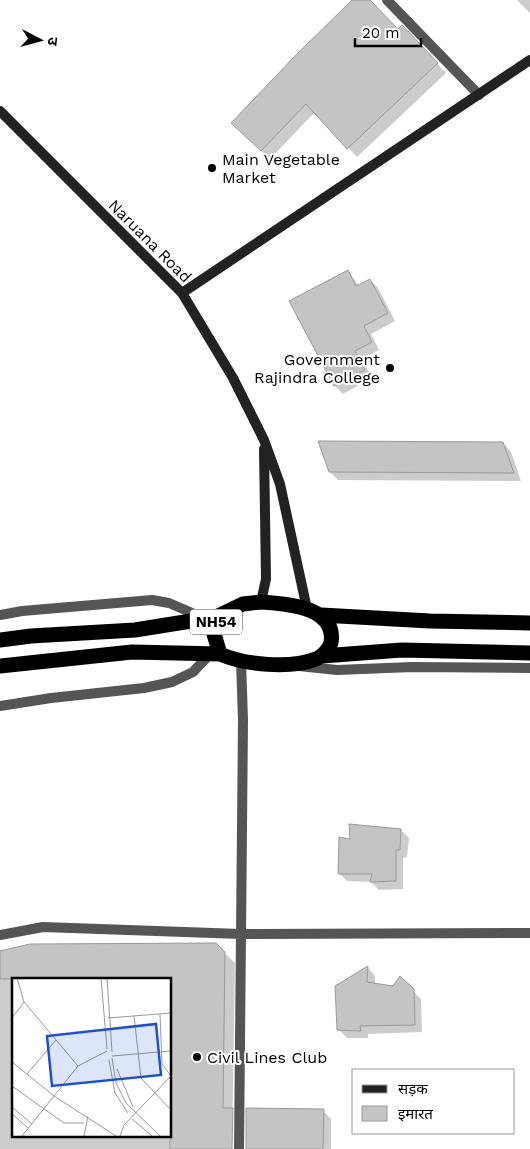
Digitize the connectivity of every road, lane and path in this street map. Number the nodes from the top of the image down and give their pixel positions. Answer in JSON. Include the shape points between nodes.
{"nodes":[{"id":1,"x":387,"y":0,"type":"edge"},
{"id":2,"x":530,"y":60,"type":"edge"},
{"id":3,"x":479,"y":95,"type":"junction"},
{"id":4,"x":0,"y":111,"type":"edge"},
{"id":5,"x":182,"y":293,"type":"junction"},
{"id":6,"x":264,"y":440,"type":"junction"},
{"id":7,"x":261,"y":602,"type":"junction"},
{"id":8,"x":314,"y":612,"type":"junction"},
{"id":9,"x":0,"y":615,"type":"edge"},
{"id":10,"x":211,"y":618,"type":"junction"},
{"id":11,"x":530,"y":623,"type":"edge"},
{"id":12,"x":0,"y":640,"type":"edge"},
{"id":13,"x":530,"y":653,"type":"edge"},
{"id":14,"x":215,"y":654,"type":"junction"},
{"id":15,"x":322,"y":656,"type":"junction"},
{"id":16,"x":242,"y":661,"type":"junction"},
{"id":17,"x":284,"y":664,"type":"junction"},
{"id":18,"x":0,"y":666,"type":"edge"},
{"id":19,"x":530,"y":668,"type":"edge"},
{"id":20,"x":0,"y":706,"type":"edge"},
{"id":21,"x":530,"y":933,"type":"edge"},
{"id":22,"x":0,"y":934,"type":"edge"},
{"id":23,"x":241,"y":934,"type":"junction"},
{"id":24,"x":239,"y":1149,"type":"edge"}],
"edges":[{"from":1,"to":3,"type":"street"},
{"from":2,"to":3,"type":"main road"},
{"from":3,"to":5,"type":"main road"},
{"from":4,"to":5,"type":"main road","name":"Naruana Road"},
{"from":5,"to":6,"type":"main road","name":"Naruana Road","via":[[233,378]]},
{"from":6,"to":7,"type":"main road","name":"Naruana Road","via":[[266,579]]},
{"from":6,"to":8,"type":"main road","name":"Naruana Road","via":[[280,484]]},
{"from":7,"to":8,"type":"highway","number":"NH54","via":[[282,603]]},
{"from":7,"to":10,"type":"highway","number":"NH54","via":[[243,604]]},
{"from":8,"to":11,"type":"highway","number":"NH54","via":[[430,621]]},
{"from":8,"to":15,"type":"highway","via":[[328,623],[332,633],[330,646]]},
{"from":9,"to":10,"type":"street","via":[[152,600]]},
{"from":10,"to":12,"type":"highway","number":"NH54","via":[[135,630]]},
{"from":10,"to":14,"type":"highway","number":"NH54"},
{"from":13,"to":15,"type":"highway","number":"NH54","via":[[402,650]]},
{"from":14,"to":16,"type":"highway","number":"NH54"},
{"from":14,"to":18,"type":"highway","number":"NH54","via":[[132,652]]},
{"from":14,"to":20,"type":"street","via":[[193,672],[172,682]]},
{"from":15,"to":17,"type":"highway","number":"NH54"},
{"from":16,"to":17,"type":"highway","number":"NH54"},
{"from":16,"to":23,"type":"street"},
{"from":17,"to":19,"type":"street","via":[[337,670],[412,666]]},
{"from":21,"to":23,"type":"street"},
{"from":22,"to":23,"type":"street","via":[[43,927]]},
{"from":23,"to":24,"type":"street"}]}
